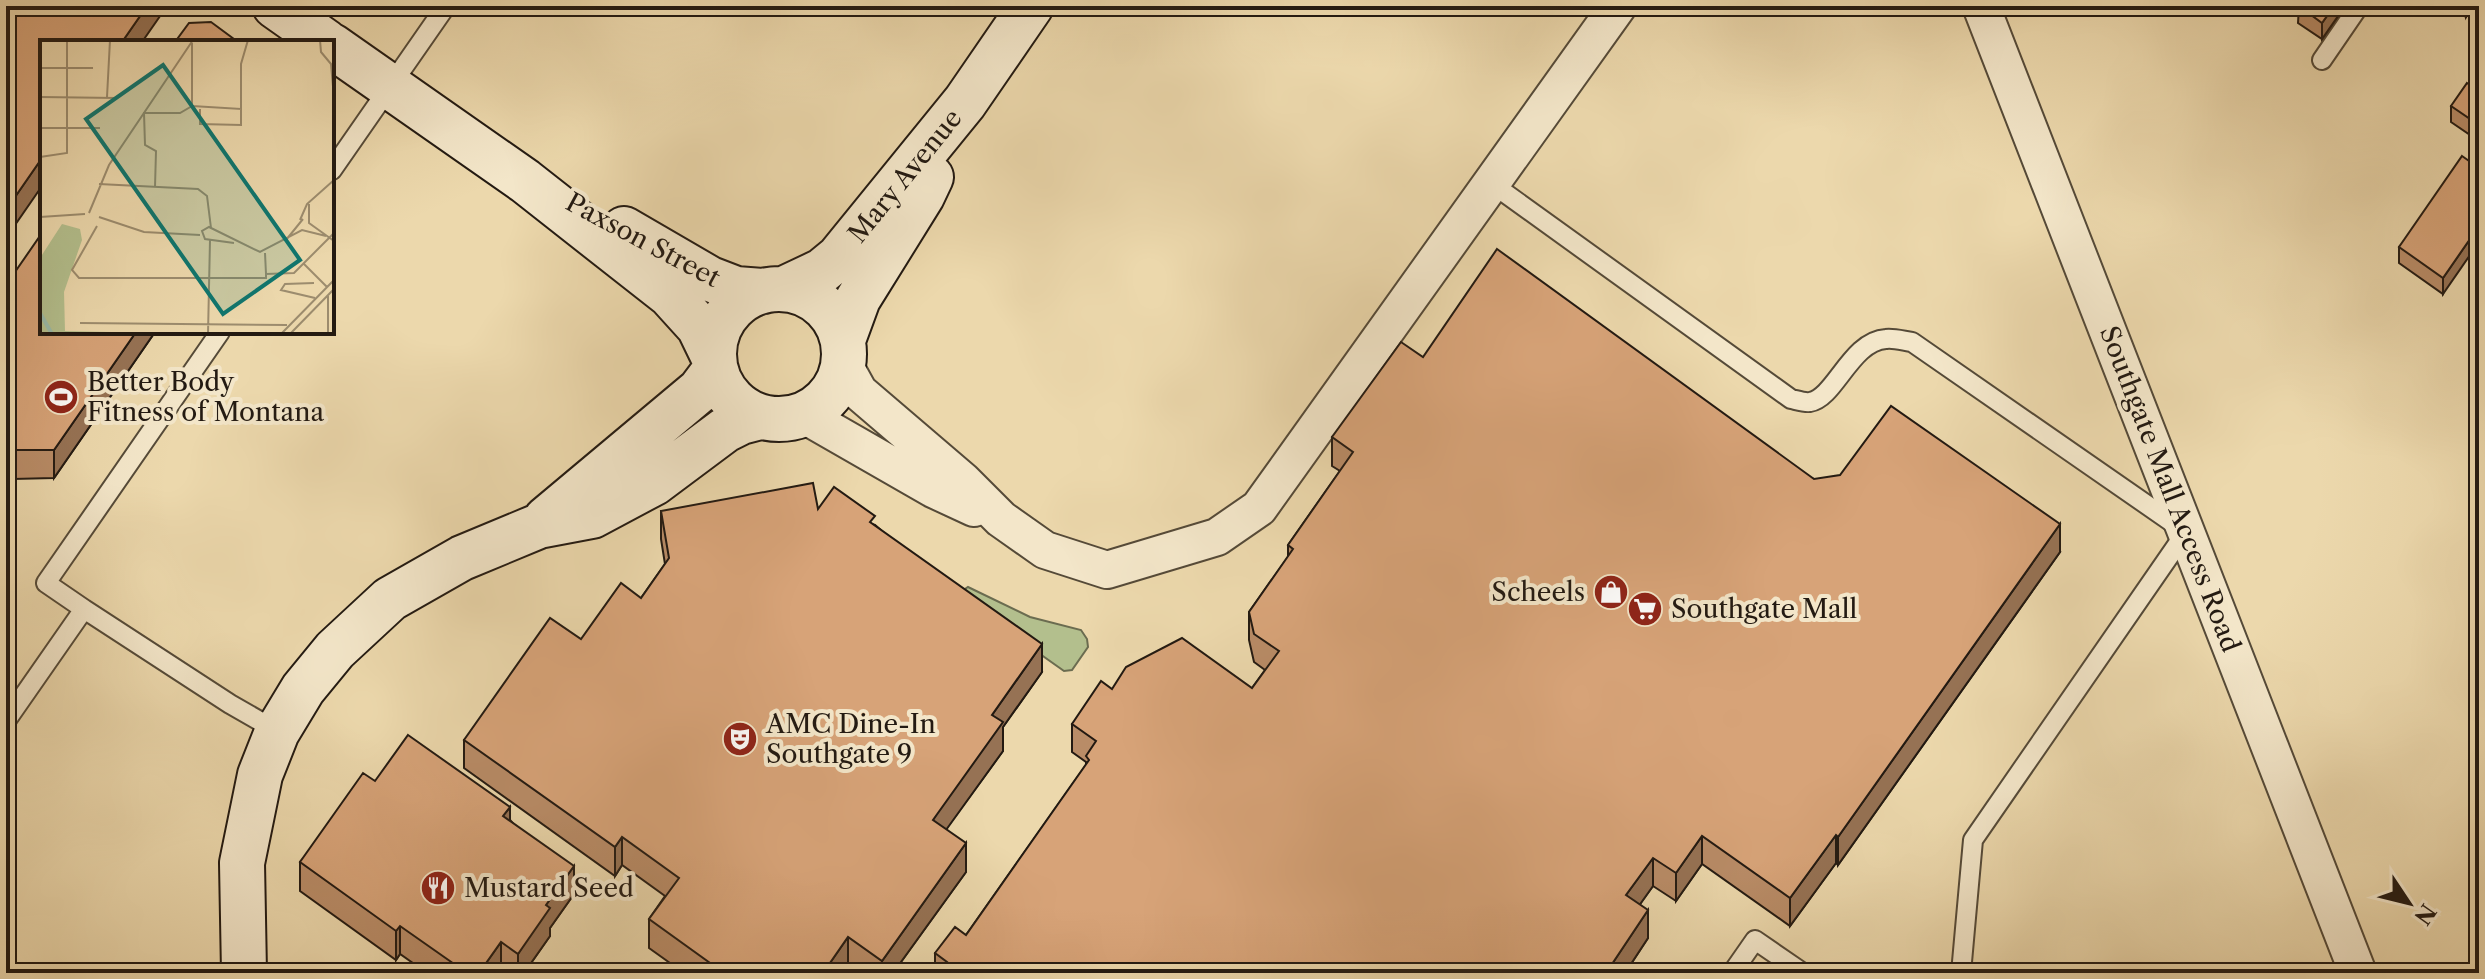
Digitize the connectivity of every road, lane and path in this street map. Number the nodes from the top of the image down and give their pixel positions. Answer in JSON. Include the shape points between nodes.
{"nodes":[{"id":1,"x":275,"y":6,"type":"edge"},
{"id":2,"x":446,"y":6,"type":"edge"},
{"id":3,"x":1031,"y":6,"type":"edge"},
{"id":4,"x":1618,"y":6,"type":"edge"},
{"id":5,"x":1981,"y":6,"type":"edge"},
{"id":6,"x":2359,"y":6,"type":"edge"},
{"id":7,"x":323,"y":40,"type":"edge"},
{"id":8,"x":334,"y":47,"type":"edge"},
{"id":9,"x":2322,"y":60,"type":"dead end"},
{"id":10,"x":390,"y":87,"type":"junction"},
{"id":11,"x":972,"y":93,"type":"junction"},
{"id":12,"x":334,"y":167,"type":"edge"},
{"id":13,"x":525,"y":181,"type":"junction"},
{"id":14,"x":1491,"y":183,"type":"junction"},
{"id":15,"x":774,"y":290,"type":"junction"},
{"id":16,"x":219,"y":334,"type":"edge"},
{"id":17,"x":843,"y":351,"type":"junction"},
{"id":18,"x":715,"y":364,"type":"junction"},
{"id":19,"x":804,"y":415,"type":"junction"},
{"id":20,"x":760,"y":417,"type":"junction"},
{"id":21,"x":1001,"y":519,"type":"junction"},
{"id":22,"x":539,"y":526,"type":"junction"},
{"id":23,"x":2186,"y":532,"type":"junction"},
{"id":24,"x":84,"y":609,"type":"junction"},
{"id":25,"x":6,"y":721,"type":"edge"},
{"id":26,"x":277,"y":732,"type":"junction"},
{"id":27,"x":246,"y":970,"type":"edge"},
{"id":28,"x":1732,"y":973,"type":"edge"},
{"id":29,"x":1803,"y":973,"type":"edge"},
{"id":30,"x":1961,"y":973,"type":"edge"},
{"id":31,"x":2358,"y":973,"type":"edge"}],
"edges":[{"from":1,"to":7,"type":"street"},
{"from":2,"to":10,"type":"lane"},
{"from":3,"to":11,"type":"street","name":"Mary Avenue"},
{"from":4,"to":14,"type":"street"},
{"from":5,"to":23,"type":"street","name":"Southgate Mall Access Road"},
{"from":6,"to":9,"type":"lane"},
{"from":8,"to":10,"type":"street","name":"Paxson Street"},
{"from":10,"to":12,"type":"lane"},
{"from":10,"to":13,"type":"street","name":"Paxson Street"},
{"from":11,"to":15,"type":"street","name":"Mary Avenue","via":[[839,257],[822,271]]},
{"from":11,"to":17,"type":"street","name":"Mary Avenue","via":[[922,196],[858,299]]},
{"from":13,"to":15,"type":"street","name":"Paxson Street","via":[[582,205],[710,279],[736,289]]},
{"from":13,"to":18,"type":"street","name":"Paxson Street","via":[[670,295],[699,327]]},
{"from":14,"to":21,"type":"street","via":[[1259,508],[1217,537],[1107,570],[1045,550]]},
{"from":14,"to":23,"type":"lane","via":[[1791,399],[1810,402],[1822,396],[1860,350],[1884,338],[1912,342]]},
{"from":15,"to":17,"type":"street","via":[[804,294],[821,305],[835,321]]},
{"from":15,"to":18,"type":"street","via":[[744,298],[729,312],[718,330]]},
{"from":16,"to":24,"type":"lane","via":[[46,583]]},
{"from":17,"to":19,"type":"street","via":[[837,384]]},
{"from":17,"to":21,"type":"street","via":[[859,392]]},
{"from":18,"to":20,"type":"street","via":[[724,391]]},
{"from":18,"to":22,"type":"street","via":[[689,400]]},
{"from":19,"to":20,"type":"street","via":[[783,420]]},
{"from":19,"to":21,"type":"street","via":[[955,501]]},
{"from":20,"to":22,"type":"street","via":[[725,430],[654,483],[592,516]]},
{"from":22,"to":26,"type":"street","via":[[462,558],[390,599],[335,650]]},
{"from":23,"to":30,"type":"lane","via":[[1973,840]]},
{"from":23,"to":31,"type":"street","name":"Southgate Mall Access Road"},
{"from":24,"to":25,"type":"lane"},
{"from":24,"to":26,"type":"lane"},
{"from":26,"to":27,"type":"street","via":[[260,775],[242,863]]},
{"from":28,"to":29,"type":"lane","via":[[1755,940]]}]}
